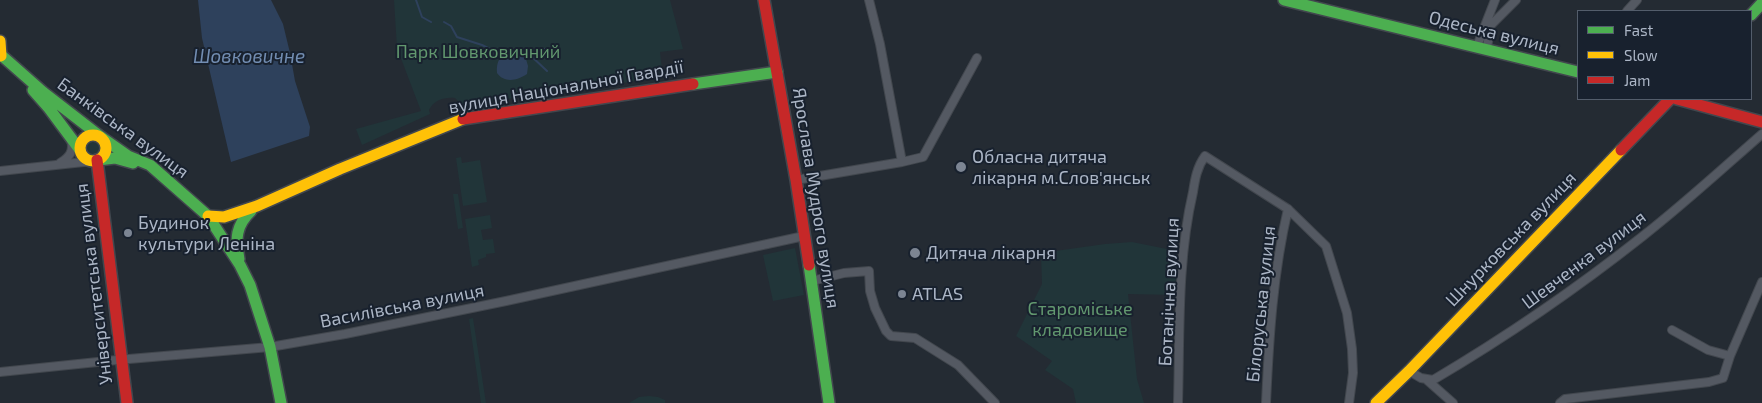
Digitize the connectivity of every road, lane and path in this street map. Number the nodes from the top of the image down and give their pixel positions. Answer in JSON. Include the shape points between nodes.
{"nodes":[{"id":1,"x":764,"y":0,"type":"edge"},
{"id":2,"x":869,"y":0,"type":"edge"},
{"id":3,"x":1284,"y":0,"type":"edge"},
{"id":4,"x":1495,"y":0,"type":"edge"},
{"id":5,"x":1516,"y":0,"type":"edge"},
{"id":6,"x":1637,"y":0,"type":"edge"},
{"id":7,"x":1762,"y":3,"type":"edge"},
{"id":8,"x":1628,"y":10,"type":"edge"},
{"id":9,"x":1752,"y":14,"type":"edge"},
{"id":10,"x":0,"y":42,"type":"edge"},
{"id":11,"x":1482,"y":47,"type":"junction"},
{"id":12,"x":1,"y":55,"type":"edge"},
{"id":13,"x":977,"y":58,"type":"dead end"},
{"id":14,"x":1576,"y":69,"type":"edge"},
{"id":15,"x":778,"y":72,"type":"junction"},
{"id":16,"x":1669,"y":100,"type":"edge"},
{"id":17,"x":1681,"y":100,"type":"edge"},
{"id":18,"x":1762,"y":122,"type":"edge"},
{"id":19,"x":1762,"y":134,"type":"edge"},
{"id":20,"x":101,"y":137,"type":"junction"},
{"id":21,"x":77,"y":147,"type":"junction"},
{"id":22,"x":96,"y":160,"type":"junction"},
{"id":23,"x":902,"y":162,"type":"junction"},
{"id":24,"x":58,"y":164,"type":"junction"},
{"id":25,"x":150,"y":165,"type":"junction"},
{"id":26,"x":0,"y":171,"type":"edge"},
{"id":27,"x":796,"y":180,"type":"junction"},
{"id":28,"x":256,"y":206,"type":"junction"},
{"id":29,"x":1288,"y":209,"type":"junction"},
{"id":30,"x":208,"y":216,"type":"junction"},
{"id":31,"x":804,"y":236,"type":"junction"},
{"id":32,"x":240,"y":265,"type":"junction"},
{"id":33,"x":812,"y":281,"type":"junction"},
{"id":34,"x":1762,"y":282,"type":"edge"},
{"id":35,"x":1672,"y":330,"type":"dead end"},
{"id":36,"x":270,"y":347,"type":"junction"},
{"id":37,"x":1730,"y":356,"type":"junction"},
{"id":38,"x":120,"y":360,"type":"junction"},
{"id":39,"x":1409,"y":371,"type":"junction"},
{"id":40,"x":0,"y":372,"type":"edge"},
{"id":41,"x":1427,"y":380,"type":"junction"},
{"id":42,"x":1390,"y":390,"type":"junction"},
{"id":43,"x":127,"y":403,"type":"edge"},
{"id":44,"x":281,"y":403,"type":"edge"},
{"id":45,"x":830,"y":403,"type":"edge"},
{"id":46,"x":996,"y":403,"type":"edge"},
{"id":47,"x":1178,"y":403,"type":"edge"},
{"id":48,"x":1266,"y":403,"type":"edge"},
{"id":49,"x":1349,"y":403,"type":"edge"},
{"id":50,"x":1367,"y":403,"type":"edge"},
{"id":51,"x":1376,"y":403,"type":"edge"},
{"id":52,"x":1453,"y":403,"type":"edge"},
{"id":53,"x":1560,"y":403,"type":"edge"}],
"edges":[{"from":1,"to":15,"type":"street","name":"Ярослава Мудрого вулиця"},
{"from":2,"to":23,"type":"street"},
{"from":3,"to":11,"type":"street","name":"Одеська вулиця"},
{"from":4,"to":11,"type":"street"},
{"from":5,"to":11,"type":"street","via":[[1490,26]]},
{"from":6,"to":8,"type":"street"},
{"from":7,"to":9,"type":"street"},
{"from":10,"to":12,"type":"street"},
{"from":11,"to":14,"type":"street","name":"Одеська вулиця"},
{"from":12,"to":20,"type":"street","name":"Банківська вулиця"},
{"from":12,"to":21,"type":"street","via":[[48,107]]},
{"from":13,"to":23,"type":"street","via":[[923,158]]},
{"from":15,"to":27,"type":"street","name":"Ярослава Мудрого вулиця"},
{"from":15,"to":28,"type":"street","name":"вулиця Національної Гвардії","via":[[463,119]]},
{"from":16,"to":39,"type":"street","name":"Шнурковська вулиця"},
{"from":17,"to":18,"type":"street"},
{"from":19,"to":41,"type":"street","name":"Шевченка вулиця","via":[[1644,235],[1556,302],[1490,346],[1433,380]]},
{"from":20,"to":21,"type":"street","via":[[86,136]]},
{"from":20,"to":22,"type":"street","via":[[106,151]]},
{"from":20,"to":25,"type":"street","name":"Банківська вулиця","via":[[128,156]]},
{"from":21,"to":22,"type":"street","via":[[85,158]]},
{"from":21,"to":24,"type":"street"},
{"from":22,"to":24,"type":"street"},
{"from":22,"to":25,"type":"street","via":[[114,158]]},
{"from":22,"to":38,"type":"street","name":"Університетська вулиця"},
{"from":23,"to":27,"type":"street"},
{"from":24,"to":26,"type":"street"},
{"from":25,"to":30,"type":"street","name":"Банківська вулиця"},
{"from":27,"to":31,"type":"street","name":"Ярослава Мудрого вулиця"},
{"from":28,"to":30,"type":"street","name":"вулиця Національної Гвардії","via":[[224,217]]},
{"from":28,"to":32,"type":"street","via":[[238,226]]},
{"from":29,"to":47,"type":"street","name":"Ботанічна вулиця","via":[[1205,156],[1198,167],[1182,262]]},
{"from":29,"to":48,"type":"street","name":"Білоруська вулиця","via":[[1281,237]]},
{"from":29,"to":49,"type":"street","via":[[1326,246],[1347,313],[1353,373]]},
{"from":30,"to":32,"type":"street","name":"Банківська вулиця"},
{"from":31,"to":33,"type":"street","name":"Ярослава Мудрого вулиця"},
{"from":31,"to":36,"type":"street","name":"Василівська вулиця","via":[[487,305]]},
{"from":32,"to":36,"type":"street","name":"Банківська вулиця"},
{"from":33,"to":45,"type":"street","name":"Ярослава Мудрого вулиця"},
{"from":33,"to":46,"type":"street","via":[[869,271],[874,308],[886,332],[891,336],[915,338],[958,365]]},
{"from":34,"to":37,"type":"street"},
{"from":35,"to":37,"type":"street","via":[[1708,350]]},
{"from":36,"to":38,"type":"street","name":"Василівська вулиця"},
{"from":36,"to":44,"type":"street","name":"Банківська вулиця"},
{"from":37,"to":53,"type":"street","via":[[1723,378],[1709,382]]},
{"from":38,"to":40,"type":"street","name":"Василівська вулиця"},
{"from":38,"to":43,"type":"street","name":"Університетська вулиця"},
{"from":39,"to":41,"type":"street"},
{"from":39,"to":42,"type":"street","name":"Шнурковська вулиця"},
{"from":41,"to":52,"type":"street"},
{"from":42,"to":50,"type":"street"},
{"from":42,"to":51,"type":"street","name":"Шнурковська вулиця"}]}
